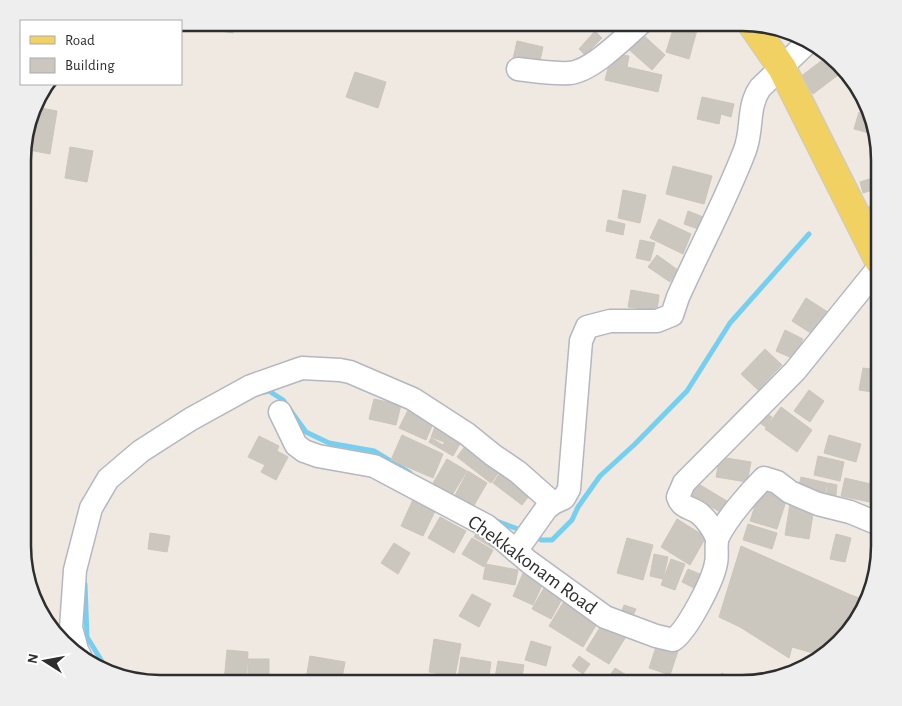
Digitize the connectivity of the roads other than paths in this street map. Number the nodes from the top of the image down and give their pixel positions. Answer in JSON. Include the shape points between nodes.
{"nodes":[{"id":1,"x":631,"y":32,"type":"edge"},
{"id":2,"x":758,"y":33,"type":"edge"},
{"id":3,"x":803,"y":47,"type":"edge"},
{"id":4,"x":782,"y":68,"type":"junction"},
{"id":5,"x":518,"y":69,"type":"dead end"},
{"id":6,"x":871,"y":245,"type":"edge"},
{"id":7,"x":871,"y":277,"type":"edge"},
{"id":8,"x":280,"y":412,"type":"dead end"},
{"id":9,"x":553,"y":503,"type":"junction"},
{"id":10,"x":870,"y":520,"type":"edge"},
{"id":11,"x":717,"y":538,"type":"junction"},
{"id":12,"x":516,"y":551,"type":"junction"},
{"id":13,"x":75,"y":643,"type":"edge"}],
"edges":[{"from":1,"to":5,"type":"street","via":[[580,71],[570,74]]},
{"from":2,"to":4,"type":"main road"},
{"from":3,"to":4,"type":"street"},
{"from":4,"to":6,"type":"main road"},
{"from":4,"to":9,"type":"street","via":[[755,96],[746,148],[672,315],[657,321],[610,321],[587,327],[579,355],[570,477],[564,498]]},
{"from":7,"to":11,"type":"street","via":[[795,371],[684,483],[678,497],[680,502],[698,512],[710,524]]},
{"from":8,"to":12,"type":"street","name":"Chekkakonam Road","via":[[296,445],[304,452],[374,466],[488,526]]},
{"from":9,"to":12,"type":"street"},
{"from":9,"to":13,"type":"street","via":[[467,434],[412,399],[350,372],[302,368],[251,386],[191,419],[142,451],[108,479],[91,508],[75,570],[71,628]]},
{"from":10,"to":11,"type":"street","via":[[818,504],[764,478]]},
{"from":11,"to":12,"type":"street","name":"Chekkakonam Road","via":[[716,563],[710,582],[679,636],[673,640],[605,617]]}]}
